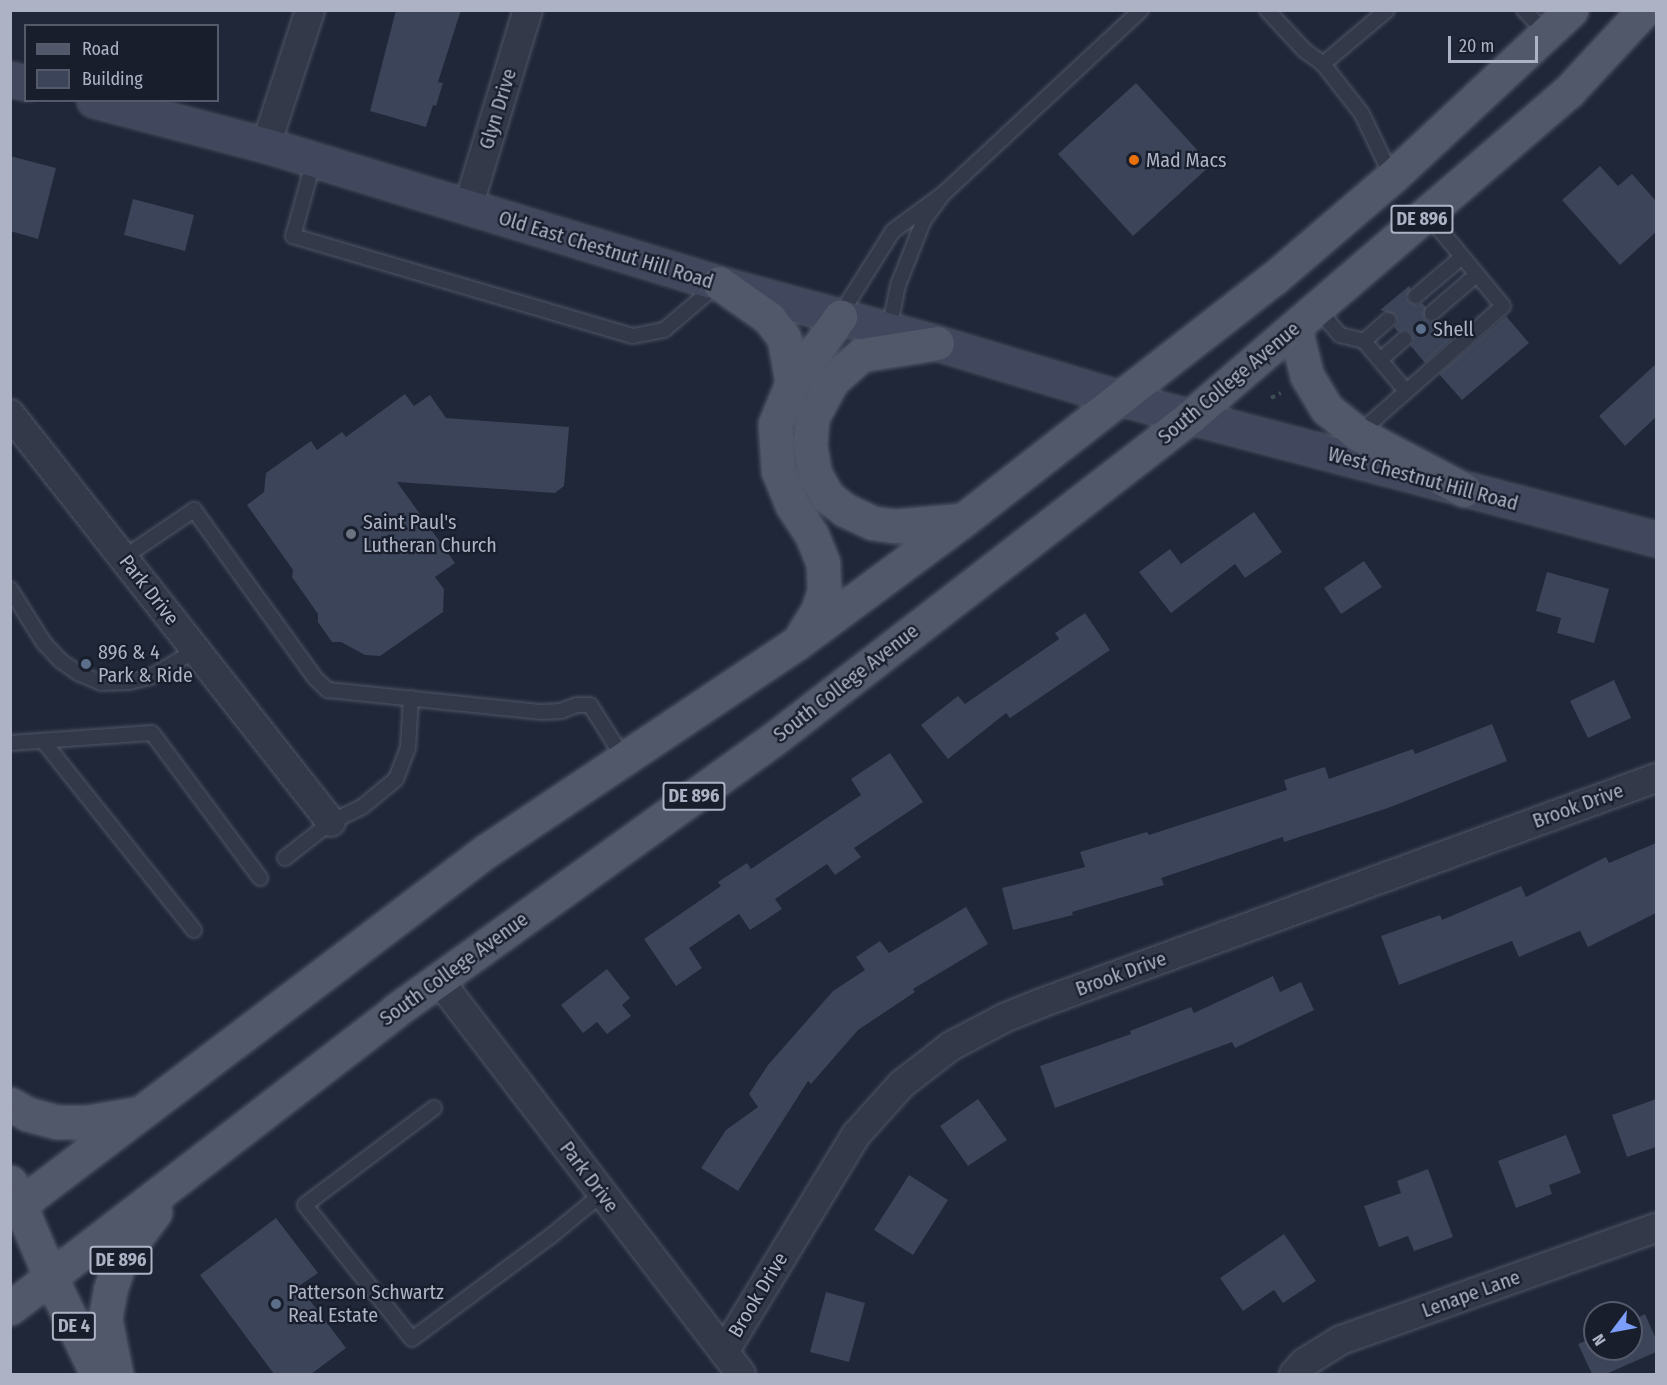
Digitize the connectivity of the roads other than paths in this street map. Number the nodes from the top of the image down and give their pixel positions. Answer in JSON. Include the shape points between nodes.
{"nodes":[{"id":1,"x":310,"y":10,"type":"edge"},
{"id":2,"x":528,"y":10,"type":"edge"},
{"id":3,"x":1141,"y":10,"type":"edge"},
{"id":4,"x":1267,"y":10,"type":"edge"},
{"id":5,"x":1387,"y":10,"type":"edge"},
{"id":6,"x":1524,"y":10,"type":"edge"},
{"id":7,"x":1571,"y":10,"type":"edge"},
{"id":8,"x":1644,"y":10,"type":"edge"},
{"id":9,"x":1548,"y":34,"type":"junction"},
{"id":10,"x":1323,"y":64,"type":"junction"},
{"id":11,"x":102,"y":102,"type":"edge"},
{"id":12,"x":266,"y":145,"type":"junction"},
{"id":13,"x":314,"y":160,"type":"junction"},
{"id":14,"x":1392,"y":177,"type":"junction"},
{"id":15,"x":943,"y":194,"type":"junction"},
{"id":16,"x":468,"y":207,"type":"junction"},
{"id":17,"x":1427,"y":214,"type":"junction"},
{"id":18,"x":1462,"y":257,"type":"junction"},
{"id":19,"x":1476,"y":275,"type":"junction"},
{"id":20,"x":719,"y":283,"type":"junction"},
{"id":21,"x":1416,"y":296,"type":"dead end"},
{"id":22,"x":1432,"y":314,"type":"dead end"},
{"id":23,"x":840,"y":317,"type":"junction"},
{"id":24,"x":1307,"y":319,"type":"junction"},
{"id":25,"x":1388,"y":320,"type":"dead end"},
{"id":26,"x":889,"y":330,"type":"junction"},
{"id":27,"x":1404,"y":339,"type":"dead end"},
{"id":28,"x":1364,"y":341,"type":"junction"},
{"id":29,"x":936,"y":343,"type":"junction"},
{"id":30,"x":1380,"y":360,"type":"junction"},
{"id":31,"x":792,"y":383,"type":"junction"},
{"id":32,"x":1406,"y":391,"type":"junction"},
{"id":33,"x":1119,"y":398,"type":"junction"},
{"id":34,"x":10,"y":414,"type":"edge"},
{"id":35,"x":1190,"y":417,"type":"junction"},
{"id":36,"x":1358,"y":434,"type":"junction"},
{"id":37,"x":1464,"y":490,"type":"junction"},
{"id":38,"x":963,"y":520,"type":"junction"},
{"id":39,"x":1656,"y":539,"type":"edge"},
{"id":40,"x":123,"y":558,"type":"junction"},
{"id":41,"x":10,"y":589,"type":"edge"},
{"id":42,"x":797,"y":643,"type":"junction"},
{"id":43,"x":196,"y":650,"type":"junction"},
{"id":44,"x":411,"y":698,"type":"junction"},
{"id":45,"x":42,"y":741,"type":"junction"},
{"id":46,"x":10,"y":743,"type":"edge"},
{"id":47,"x":623,"y":757,"type":"junction"},
{"id":48,"x":1656,"y":778,"type":"edge"},
{"id":49,"x":331,"y":822,"type":"junction"},
{"id":50,"x":285,"y":858,"type":"dead end"},
{"id":51,"x":260,"y":878,"type":"dead end"},
{"id":52,"x":194,"y":930,"type":"dead end"},
{"id":53,"x":438,"y":979,"type":"junction"},
{"id":54,"x":10,"y":1104,"type":"edge"},
{"id":55,"x":434,"y":1108,"type":"dead end"},
{"id":56,"x":141,"y":1112,"type":"junction"},
{"id":57,"x":194,"y":1168,"type":"junction"},
{"id":58,"x":602,"y":1194,"type":"junction"},
{"id":59,"x":14,"y":1199,"type":"edge"},
{"id":60,"x":1656,"y":1228,"type":"edge"},
{"id":61,"x":51,"y":1278,"type":"junction"},
{"id":62,"x":10,"y":1308,"type":"edge"},
{"id":63,"x":724,"y":1352,"type":"junction"},
{"id":64,"x":97,"y":1374,"type":"edge"},
{"id":65,"x":116,"y":1374,"type":"edge"},
{"id":66,"x":741,"y":1374,"type":"edge"},
{"id":67,"x":1294,"y":1374,"type":"edge"}],
"edges":[{"from":1,"to":12,"type":"street"},
{"from":2,"to":16,"type":"street","name":"Glyn Drive"},
{"from":3,"to":15,"type":"lane"},
{"from":4,"to":10,"type":"lane","via":[[1304,50]]},
{"from":5,"to":10,"type":"lane"},
{"from":6,"to":9,"type":"lane"},
{"from":7,"to":9,"type":"main road","number":"DE 896"},
{"from":8,"to":17,"type":"main road","name":"South College Avenue","number":"DE 896","via":[[1568,92]]},
{"from":9,"to":14,"type":"main road","number":"DE 896"},
{"from":10,"to":14,"type":"lane","via":[[1362,114]]},
{"from":11,"to":12,"type":"street","name":"Old East Chestnut Hill Road"},
{"from":12,"to":13,"type":"street","name":"Old East Chestnut Hill Road"},
{"from":13,"to":16,"type":"street","name":"Old East Chestnut Hill Road"},
{"from":13,"to":20,"type":"lane","via":[[293,236],[633,336],[664,330]]},
{"from":14,"to":33,"type":"main road","number":"DE 896","via":[[1273,279]]},
{"from":15,"to":23,"type":"lane","via":[[893,231]]},
{"from":15,"to":26,"type":"lane","via":[[923,222],[898,285]]},
{"from":16,"to":20,"type":"street","name":"Old East Chestnut Hill Road"},
{"from":17,"to":18,"type":"lane"},
{"from":17,"to":24,"type":"main road","name":"South College Avenue","number":"DE 896"},
{"from":18,"to":19,"type":"lane"},
{"from":18,"to":21,"type":"lane"},
{"from":19,"to":22,"type":"lane"},
{"from":19,"to":32,"type":"lane","via":[[1503,306]]},
{"from":20,"to":23,"type":"street","name":"Old East Chestnut Hill Road"},
{"from":20,"to":31,"type":"main road","via":[[769,318],[784,338]]},
{"from":23,"to":26,"type":"street","name":"Old East Chestnut Hill Road"},
{"from":23,"to":31,"type":"main road"},
{"from":24,"to":28,"type":"lane","via":[[1340,335]]},
{"from":24,"to":35,"type":"main road","name":"South College Avenue","number":"DE 896"},
{"from":24,"to":36,"type":"main road","via":[[1307,376],[1328,408]]},
{"from":25,"to":28,"type":"lane"},
{"from":26,"to":29,"type":"street","name":"Old East Chestnut Hill Road"},
{"from":27,"to":30,"type":"lane"},
{"from":28,"to":30,"type":"lane"},
{"from":29,"to":33,"type":"street","name":"Old East Chestnut Hill Road"},
{"from":29,"to":38,"type":"main road","via":[[861,355],[832,381],[812,418],[810,446],[815,474],[827,495],[845,510],[873,523],[894,526]]},
{"from":30,"to":32,"type":"lane"},
{"from":31,"to":42,"type":"main road","via":[[775,424],[778,471],[823,563],[824,592],[817,612]]},
{"from":32,"to":36,"type":"lane"},
{"from":33,"to":35,"type":"street","name":"West Chestnut Hill Road"},
{"from":33,"to":38,"type":"main road","number":"DE 896"},
{"from":34,"to":40,"type":"street","name":"Park Drive"},
{"from":35,"to":37,"type":"street","name":"West Chestnut Hill Road"},
{"from":35,"to":53,"type":"main road","name":"South College Avenue","number":"DE 896","via":[[771,741]]},
{"from":36,"to":37,"type":"main road"},
{"from":37,"to":39,"type":"street","name":"West Chestnut Hill Road"},
{"from":38,"to":42,"type":"main road","number":"DE 896"},
{"from":40,"to":43,"type":"street","name":"Park Drive"},
{"from":40,"to":44,"type":"lane","via":[[194,510],[315,678],[328,690]]},
{"from":41,"to":43,"type":"lane","via":[[44,643],[61,662],[101,683],[150,676]]},
{"from":42,"to":47,"type":"main road","number":"DE 896"},
{"from":43,"to":49,"type":"street","name":"Park Drive"},
{"from":44,"to":47,"type":"lane","via":[[542,712],[590,705]]},
{"from":44,"to":49,"type":"lane","via":[[408,748],[396,779],[362,807]]},
{"from":45,"to":46,"type":"lane"},
{"from":45,"to":51,"type":"lane","via":[[152,733]]},
{"from":45,"to":52,"type":"lane"},
{"from":47,"to":56,"type":"main road","number":"DE 896","via":[[486,851]]},
{"from":48,"to":63,"type":"street","name":"Brook Drive","via":[[1041,1003],[951,1046],[902,1084],[856,1135]]},
{"from":49,"to":50,"type":"lane"},
{"from":53,"to":57,"type":"main road","name":"South College Avenue","number":"DE 896"},
{"from":53,"to":58,"type":"street","name":"Park Drive"},
{"from":54,"to":56,"type":"main road","via":[[27,1114],[57,1122],[87,1122]]},
{"from":55,"to":58,"type":"lane","via":[[305,1205],[412,1339],[552,1236]]},
{"from":56,"to":59,"type":"main road","number":"DE 896"},
{"from":57,"to":61,"type":"main road","name":"South College Avenue"},
{"from":57,"to":65,"type":"main road","number":"DE 896","via":[[122,1256],[105,1319]]},
{"from":58,"to":63,"type":"street","name":"Park Drive"},
{"from":59,"to":61,"type":"main road","number":"DE 4"},
{"from":60,"to":67,"type":"street","name":"Lenape Lane","via":[[1341,1340],[1304,1363]]},
{"from":61,"to":62,"type":"main road","name":"South College Avenue"},
{"from":61,"to":64,"type":"main road","number":"DE 4"},
{"from":63,"to":66,"type":"street","name":"Park Drive"}]}
